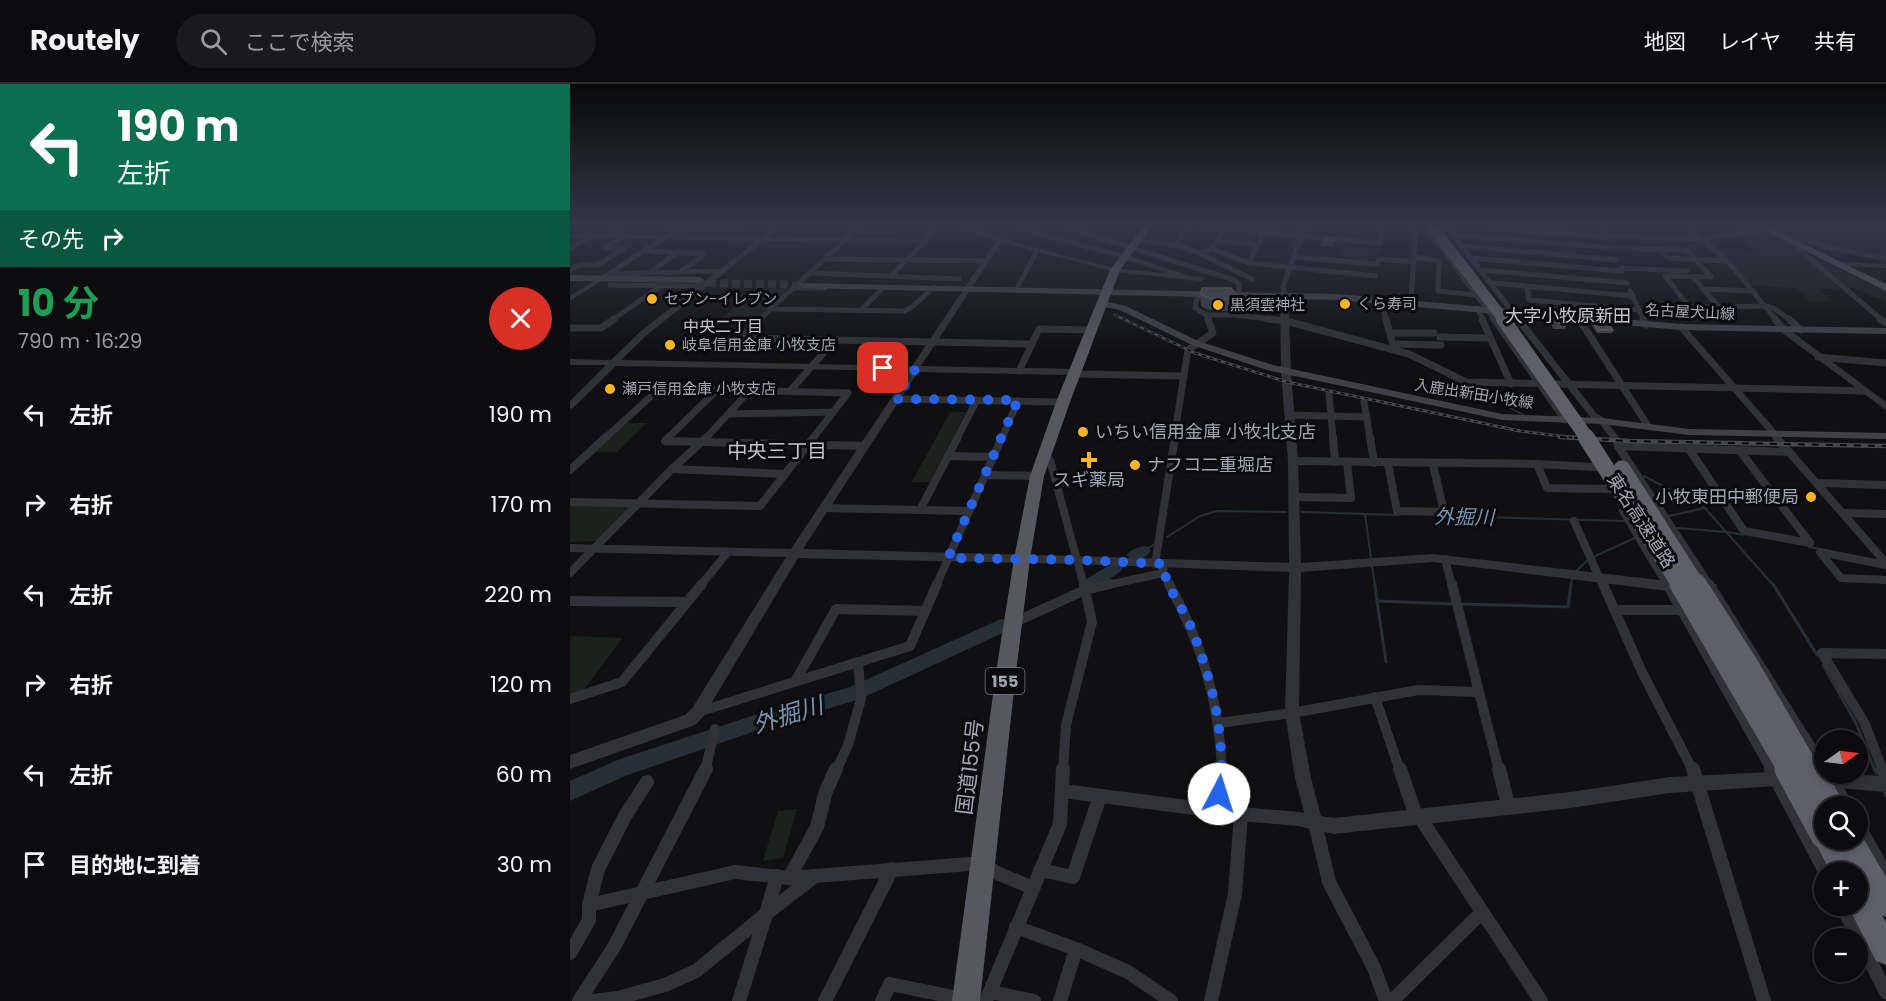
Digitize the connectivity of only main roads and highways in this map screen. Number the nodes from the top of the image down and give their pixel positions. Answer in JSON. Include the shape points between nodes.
{"nodes":[{"id":1,"x":1120,"y":268,"type":"edge"},
{"id":2,"x":1463,"y":268,"type":"edge"},
{"id":3,"x":1474,"y":268,"type":"edge"},
{"id":4,"x":1846,"y":268,"type":"edge"},
{"id":5,"x":1851,"y":268,"type":"edge"},
{"id":6,"x":603,"y":278,"type":"junction"},
{"id":7,"x":570,"y":280,"type":"edge"},
{"id":8,"x":966,"y":284,"type":"junction"},
{"id":9,"x":800,"y":285,"type":"tunnel mouth"},
{"id":10,"x":1886,"y":287,"type":"edge"},
{"id":11,"x":919,"y":288,"type":"junction"},
{"id":12,"x":1110,"y":291,"type":"junction"},
{"id":13,"x":1198,"y":292,"type":"junction"},
{"id":14,"x":1285,"y":293,"type":"junction"},
{"id":15,"x":1108,"y":305,"type":"junction"},
{"id":16,"x":1457,"y":306,"type":"junction"},
{"id":17,"x":1886,"y":331,"type":"edge"},
{"id":18,"x":1075,"y":371,"type":"junction"},
{"id":19,"x":1886,"y":436,"type":"edge"},
{"id":20,"x":1826,"y":796,"type":"edge"},
{"id":21,"x":1814,"y":817,"type":"edge"},
{"id":22,"x":1856,"y":850,"type":"edge"},
{"id":23,"x":1886,"y":903,"type":"edge"},
{"id":24,"x":1868,"y":916,"type":"edge"},
{"id":25,"x":1886,"y":951,"type":"edge"},
{"id":26,"x":966,"y":1000,"type":"edge"}],
"edges":[{"from":1,"to":12,"type":"highway","name":"国道155号","number":"155"},
{"from":2,"to":21,"type":"highway","name":"東名高速道路","bridge":true,"via":[[1560,398],[1629,501],[1729,664]]},
{"from":3,"to":20,"type":"highway","name":"東名高速道路","bridge":true,"via":[[1644,500]]},
{"from":4,"to":10,"type":"highway"},
{"from":5,"to":10,"type":"highway"},
{"from":6,"to":6,"type":"main road","via":[[700,283],[622,279]]},
{"from":6,"to":7,"type":"main road"},
{"from":8,"to":11,"type":"main road","name":"名古屋犬山線"},
{"from":8,"to":11,"type":"main road","name":"名古屋犬山線"},
{"from":8,"to":12,"type":"main road","name":"名古屋犬山線"},
{"from":8,"to":12,"type":"main road","name":"名古屋犬山線"},
{"from":9,"to":11,"type":"main road","name":"名古屋犬山線"},
{"from":12,"to":13,"type":"main road","name":"名古屋犬山線"},
{"from":12,"to":15,"type":"highway","name":"国道155号","number":"155"},
{"from":12,"to":18,"type":"highway","name":"国道155号","number":"155"},
{"from":13,"to":14,"type":"main road","name":"名古屋犬山線"},
{"from":13,"to":14,"type":"main road","name":"名古屋犬山線"},
{"from":14,"to":16,"type":"main road","name":"名古屋犬山線"},
{"from":14,"to":16,"type":"main road","name":"名古屋犬山線","via":[[1358,294]]},
{"from":15,"to":18,"type":"highway","name":"国道155号","number":"155","via":[[1098,332]]},
{"from":15,"to":19,"type":"main road","name":"入鹿出新田小牧線","via":[[1123,308],[1195,343],[1286,372],[1491,415],[1602,421],[1689,432]]},
{"from":16,"to":17,"type":"main road","name":"名古屋犬山線","via":[[1646,325]]},
{"from":18,"to":26,"type":"highway","name":"国道155号","number":"155","via":[[1037,476],[1022,559]]},
{"from":22,"to":23,"type":"highway"},
{"from":24,"to":25,"type":"highway"}]}
